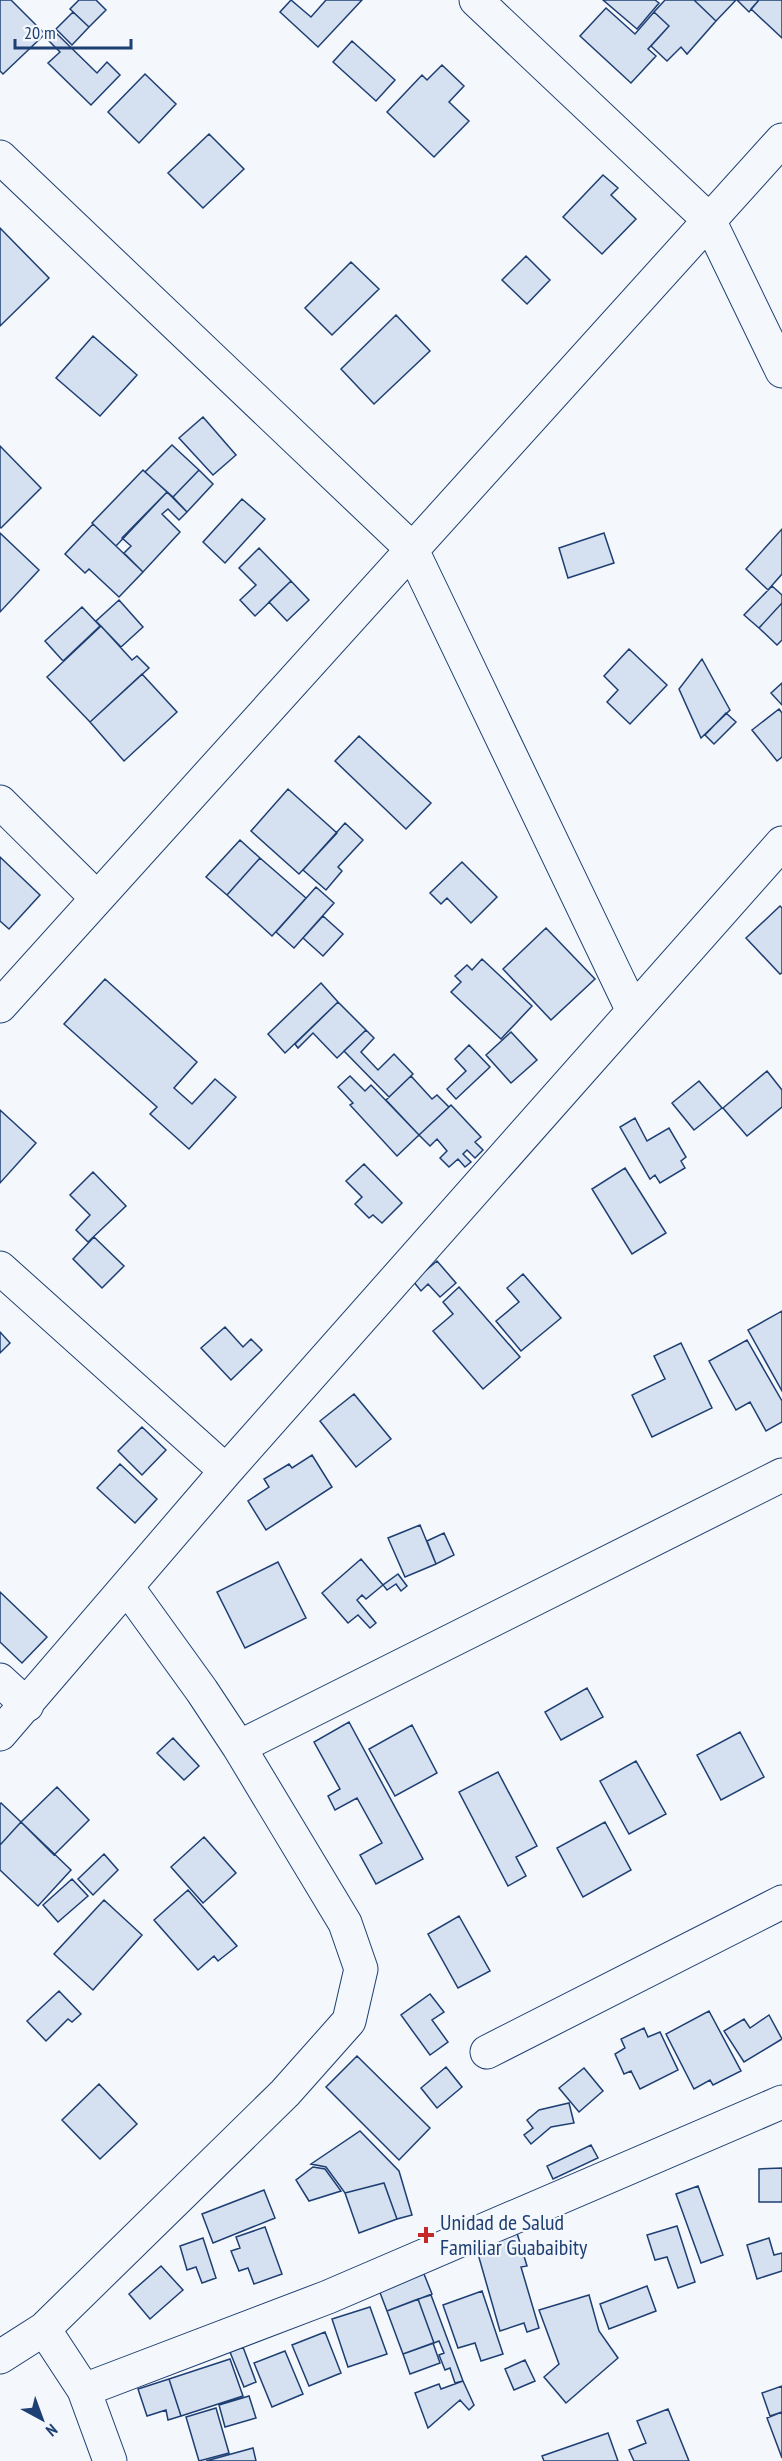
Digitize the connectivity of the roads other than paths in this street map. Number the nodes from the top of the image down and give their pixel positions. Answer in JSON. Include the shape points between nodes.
{"nodes":[{"id":1,"x":477,"y":0,"type":"edge"},
{"id":2,"x":782,"y":140,"type":"edge"},
{"id":3,"x":0,"y":157,"type":"edge"},
{"id":4,"x":709,"y":220,"type":"junction"},
{"id":5,"x":782,"y":371,"type":"edge"},
{"id":6,"x":411,"y":548,"type":"junction"},
{"id":7,"x":0,"y":802,"type":"edge"},
{"id":8,"x":782,"y":843,"type":"edge"},
{"id":9,"x":97,"y":898,"type":"junction"},
{"id":10,"x":0,"y":1006,"type":"edge"},
{"id":11,"x":633,"y":1011,"type":"junction"},
{"id":12,"x":0,"y":1268,"type":"edge"},
{"id":13,"x":226,"y":1472,"type":"junction"},
{"id":14,"x":782,"y":1475,"type":"edge"},
{"id":15,"x":127,"y":1587,"type":"junction"},
{"id":16,"x":0,"y":1680,"type":"edge"},
{"id":17,"x":27,"y":1705,"type":"junction"},
{"id":18,"x":0,"y":1734,"type":"edge"},
{"id":19,"x":239,"y":1747,"type":"junction"},
{"id":20,"x":782,"y":1902,"type":"edge"},
{"id":21,"x":487,"y":2052,"type":"dead end"},
{"id":22,"x":782,"y":2102,"type":"edge"},
{"id":23,"x":44,"y":2329,"type":"junction"},
{"id":24,"x":0,"y":2357,"type":"edge"},
{"id":25,"x":84,"y":2390,"type":"junction"},
{"id":26,"x":110,"y":2461,"type":"edge"}],
"edges":[{"from":1,"to":4,"type":"street"},
{"from":2,"to":4,"type":"street"},
{"from":3,"to":6,"type":"street"},
{"from":4,"to":5,"type":"street"},
{"from":4,"to":6,"type":"street","via":[[427,535]]},
{"from":6,"to":9,"type":"street"},
{"from":6,"to":11,"type":"street"},
{"from":7,"to":9,"type":"street"},
{"from":8,"to":11,"type":"street"},
{"from":9,"to":10,"type":"street"},
{"from":11,"to":13,"type":"street"},
{"from":12,"to":13,"type":"street"},
{"from":13,"to":15,"type":"street"},
{"from":14,"to":19,"type":"street"},
{"from":15,"to":17,"type":"street"},
{"from":15,"to":19,"type":"street"},
{"from":16,"to":17,"type":"street"},
{"from":17,"to":18,"type":"street"},
{"from":19,"to":23,"type":"street","via":[[345,1923],[361,1969],[349,2021],[285,2093]]},
{"from":20,"to":21,"type":"street"},
{"from":22,"to":25,"type":"street","via":[[328,2297]]},
{"from":23,"to":24,"type":"street"},
{"from":23,"to":25,"type":"street"},
{"from":25,"to":26,"type":"street"}]}
